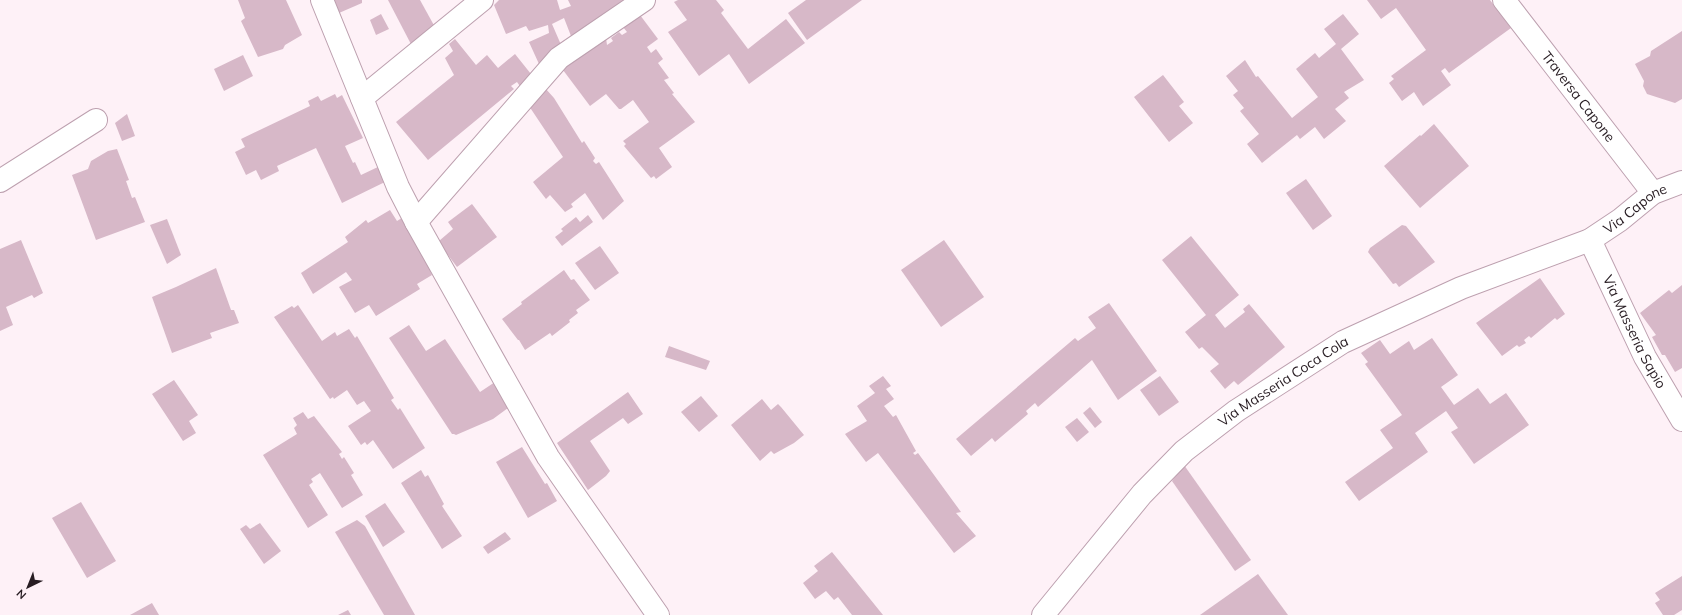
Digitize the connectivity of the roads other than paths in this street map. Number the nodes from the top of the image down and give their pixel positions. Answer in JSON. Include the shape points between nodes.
{"nodes":[{"id":1,"x":322,"y":0,"type":"edge"},
{"id":2,"x":482,"y":0,"type":"edge"},
{"id":3,"x":644,"y":0,"type":"edge"},
{"id":4,"x":1504,"y":0,"type":"edge"},
{"id":5,"x":362,"y":98,"type":"junction"},
{"id":6,"x":96,"y":120,"type":"dead end"},
{"id":7,"x":0,"y":181,"type":"edge"},
{"id":8,"x":1682,"y":182,"type":"edge"},
{"id":9,"x":1652,"y":192,"type":"junction"},
{"id":10,"x":416,"y":222,"type":"junction"},
{"id":11,"x":1590,"y":240,"type":"junction"},
{"id":12,"x":1682,"y":420,"type":"edge"},
{"id":13,"x":658,"y":615,"type":"edge"},
{"id":14,"x":1044,"y":615,"type":"edge"}],
"edges":[{"from":1,"to":5,"type":"street"},
{"from":2,"to":5,"type":"street"},
{"from":3,"to":10,"type":"street","via":[[559,58]]},
{"from":4,"to":9,"type":"street","name":"Traversa Capone"},
{"from":5,"to":10,"type":"street","via":[[398,187]]},
{"from":6,"to":7,"type":"street"},
{"from":8,"to":9,"type":"street","name":"Via Capone"},
{"from":9,"to":11,"type":"street","name":"Via Capone","via":[[1620,220]]},
{"from":10,"to":13,"type":"street","via":[[548,457]]},
{"from":11,"to":12,"type":"street","name":"Via Masseria Sapio","via":[[1645,357]]},
{"from":11,"to":14,"type":"street","name":"Via Masseria Coca Cola","via":[[1461,288],[1343,342],[1236,411],[1184,451],[1142,494]]}]}
